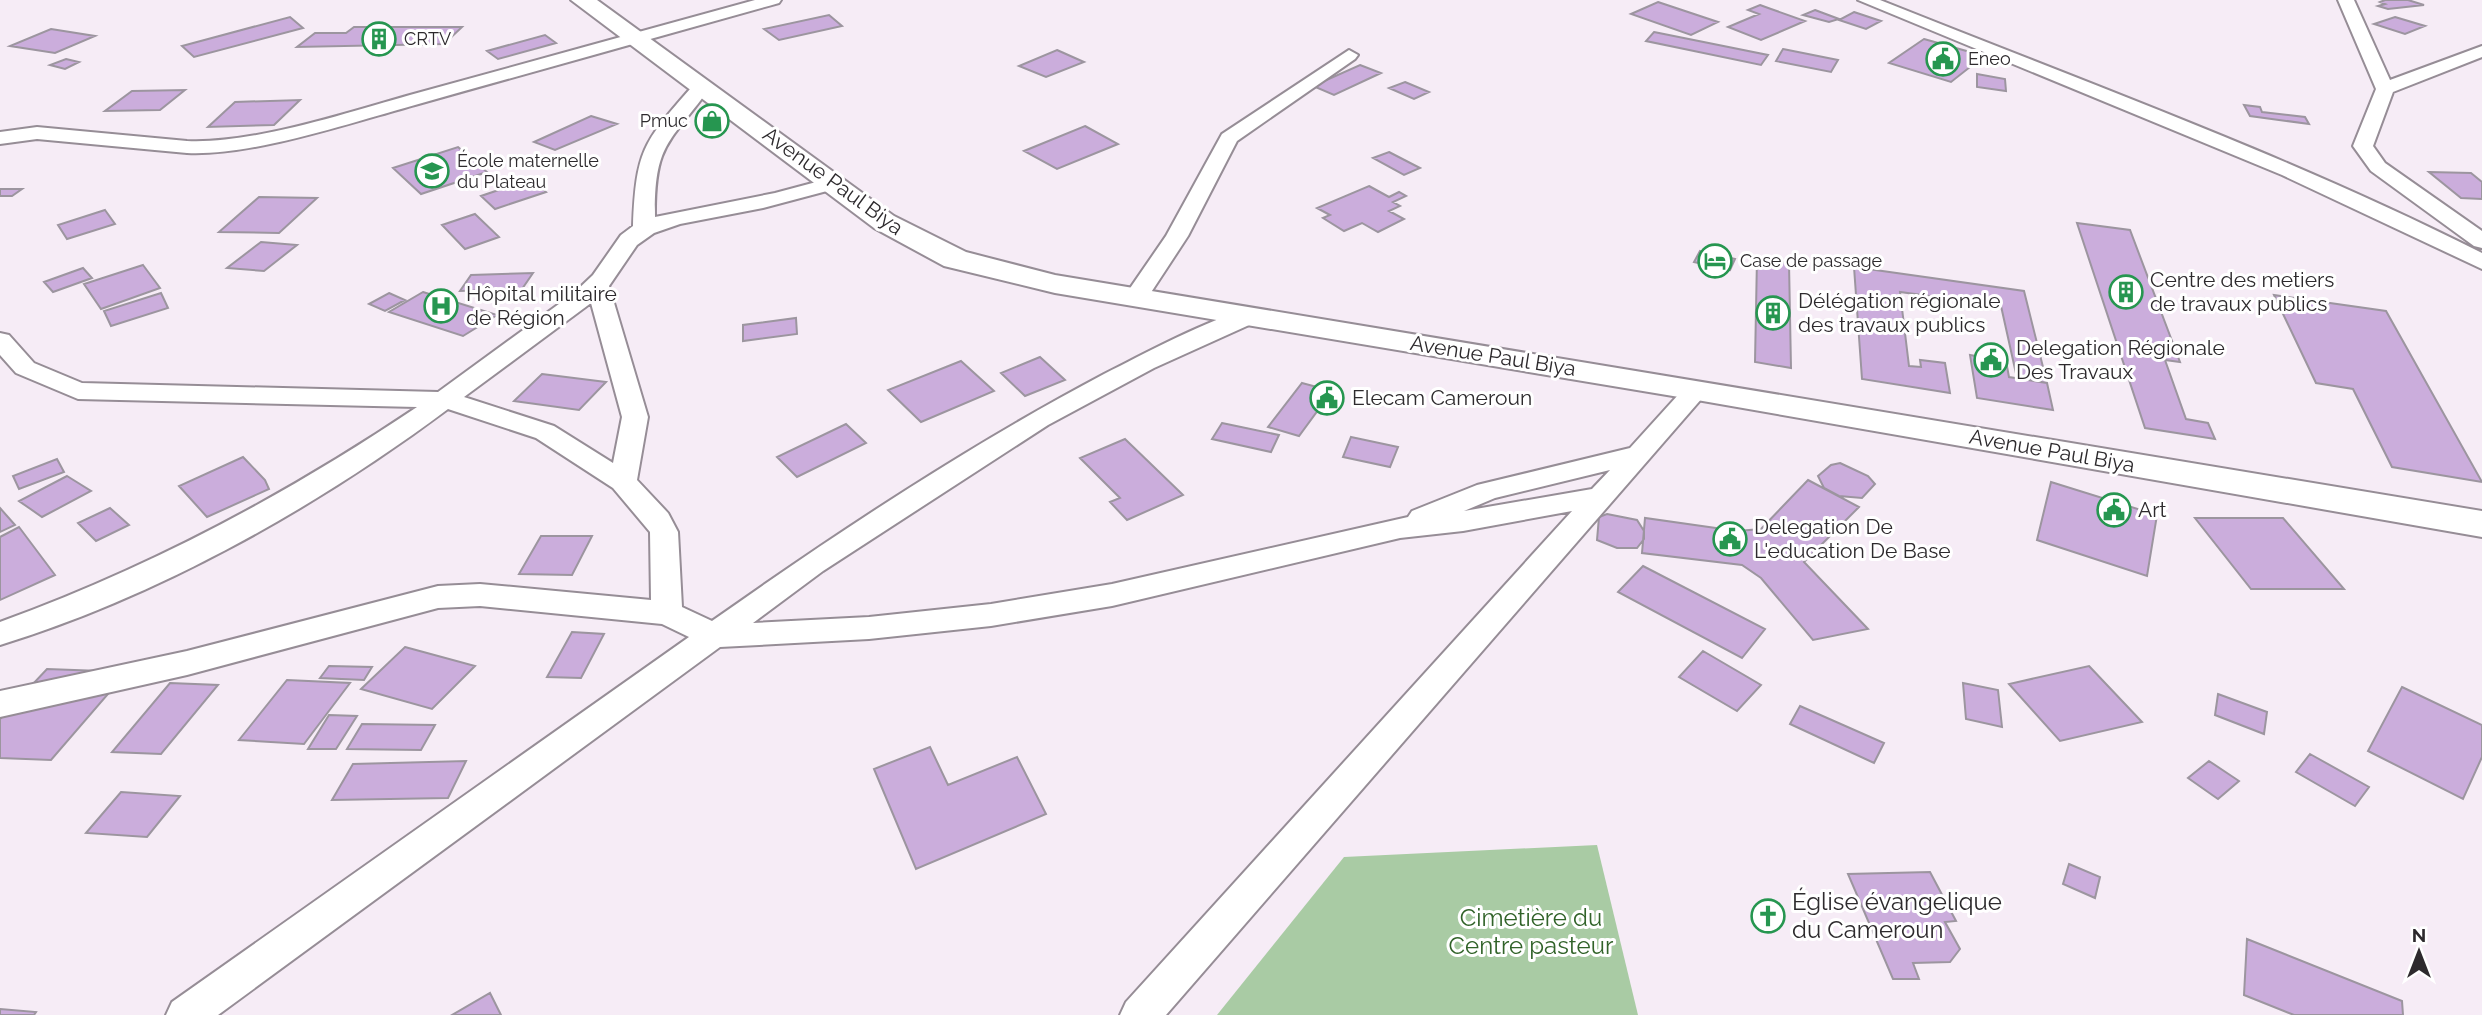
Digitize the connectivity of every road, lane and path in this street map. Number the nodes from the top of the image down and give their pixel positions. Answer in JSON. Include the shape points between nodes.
{"nodes":[{"id":1,"x":582,"y":0,"type":"edge"},
{"id":2,"x":773,"y":0,"type":"edge"},
{"id":3,"x":1867,"y":0,"type":"edge"},
{"id":4,"x":2346,"y":0,"type":"edge"},
{"id":5,"x":633,"y":38,"type":"junction"},
{"id":6,"x":1349,"y":55,"type":"dead end"},
{"id":7,"x":2478,"y":56,"type":"edge"},
{"id":8,"x":702,"y":86,"type":"junction"},
{"id":9,"x":2385,"y":89,"type":"junction"},
{"id":10,"x":0,"y":138,"type":"edge"},
{"id":11,"x":835,"y":183,"type":"junction"},
{"id":12,"x":644,"y":229,"type":"junction"},
{"id":13,"x":2482,"y":241,"type":"edge"},
{"id":14,"x":2482,"y":262,"type":"edge"},
{"id":15,"x":597,"y":285,"type":"junction"},
{"id":16,"x":1136,"y":297,"type":"junction"},
{"id":17,"x":1250,"y":316,"type":"junction"},
{"id":18,"x":0,"y":340,"type":"edge"},
{"id":19,"x":1697,"y":389,"type":"junction"},
{"id":20,"x":446,"y":400,"type":"junction"},
{"id":21,"x":1639,"y":454,"type":"junction"},
{"id":22,"x":623,"y":482,"type":"junction"},
{"id":23,"x":1601,"y":497,"type":"junction"},
{"id":24,"x":2482,"y":524,"type":"edge"},
{"id":25,"x":1400,"y":528,"type":"junction"},
{"id":26,"x":667,"y":613,"type":"junction"},
{"id":27,"x":0,"y":634,"type":"edge"},
{"id":28,"x":716,"y":636,"type":"junction"},
{"id":29,"x":0,"y":704,"type":"edge"},
{"id":30,"x":186,"y":1015,"type":"edge"},
{"id":31,"x":1140,"y":1015,"type":"edge"}],
"edges":[{"from":1,"to":5,"type":"main road","name":"Avenue Paul Biya"},
{"from":2,"to":5,"type":"street"},
{"from":3,"to":14,"type":"street","via":[[2289,170]]},
{"from":4,"to":9,"type":"street"},
{"from":5,"to":8,"type":"main road","name":"Avenue Paul Biya"},
{"from":5,"to":10,"type":"street","via":[[357,116],[226,145],[187,147],[37,133]]},
{"from":6,"to":16,"type":"street","via":[[1229,138],[1177,236]]},
{"from":7,"to":9,"type":"street"},
{"from":8,"to":11,"type":"main road","name":"Avenue Paul Biya"},
{"from":8,"to":12,"type":"street","via":[[651,154]]},
{"from":9,"to":13,"type":"street","via":[[2363,146],[2368,157]]},
{"from":11,"to":12,"type":"street"},
{"from":11,"to":16,"type":"main road","name":"Avenue Paul Biya","via":[[884,222],[955,259]]},
{"from":12,"to":15,"type":"street","via":[[624,244]]},
{"from":15,"to":20,"type":"street"},
{"from":15,"to":22,"type":"street","via":[[635,417]]},
{"from":16,"to":17,"type":"main road","name":"Avenue Paul Biya"},
{"from":17,"to":19,"type":"main road","name":"Avenue Paul Biya"},
{"from":17,"to":28,"type":"street","via":[[1145,363],[1039,419],[771,591]]},
{"from":18,"to":20,"type":"street","via":[[25,368],[78,391]]},
{"from":19,"to":21,"type":"street"},
{"from":19,"to":24,"type":"main road","name":"Avenue Paul Biya"},
{"from":20,"to":22,"type":"street","via":[[545,432]]},
{"from":20,"to":27,"type":"street","via":[[211,544],[95,599]]},
{"from":21,"to":23,"type":"street"},
{"from":21,"to":25,"type":"street","via":[[1487,491]]},
{"from":22,"to":26,"type":"street","via":[[651,510],[664,532]]},
{"from":23,"to":25,"type":"street"},
{"from":23,"to":31,"type":"street"},
{"from":25,"to":28,"type":"street","via":[[1112,596],[869,628]]},
{"from":26,"to":28,"type":"street"},
{"from":26,"to":29,"type":"street","via":[[480,595],[438,597],[187,663]]},
{"from":28,"to":30,"type":"street"}]}
